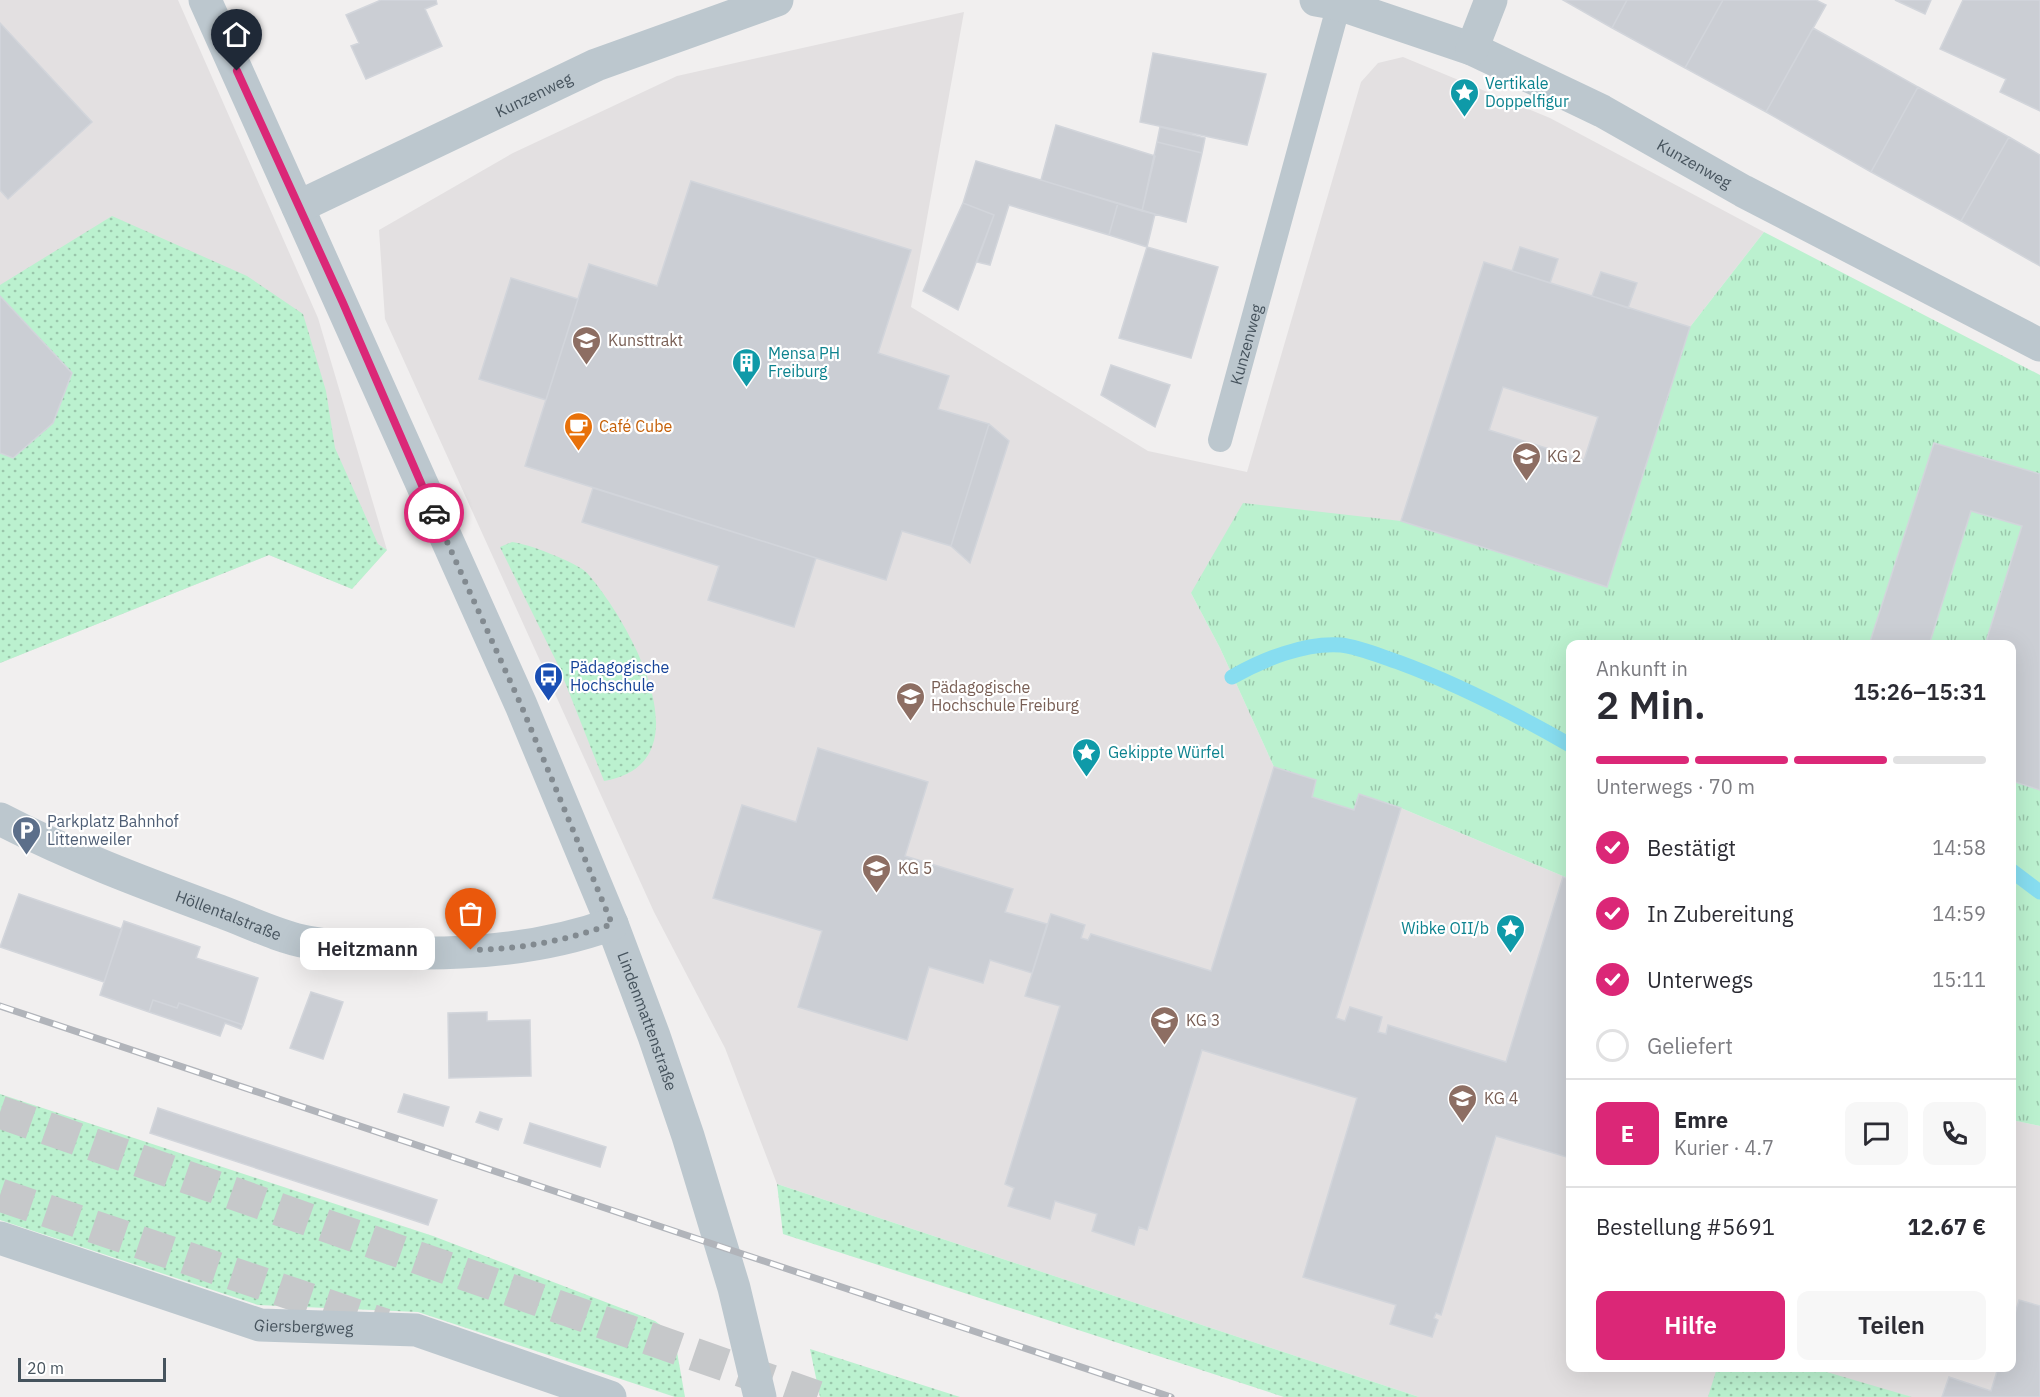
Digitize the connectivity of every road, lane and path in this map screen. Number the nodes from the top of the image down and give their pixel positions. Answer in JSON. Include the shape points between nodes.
{"nodes":[{"id":1,"x":206,"y":0,"type":"edge"},
{"id":2,"x":777,"y":0,"type":"edge"},
{"id":3,"x":1491,"y":0,"type":"edge"},
{"id":4,"x":1327,"y":2,"type":"edge"},
{"id":5,"x":1472,"y":49,"type":"junction"},
{"id":6,"x":298,"y":207,"type":"junction"},
{"id":7,"x":2040,"y":345,"type":"edge"},
{"id":8,"x":1220,"y":440,"type":"dead end"},
{"id":9,"x":0,"y":819,"type":"edge"},
{"id":10,"x":612,"y":924,"type":"junction"},
{"id":11,"x":0,"y":1238,"type":"edge"},
{"id":12,"x":610,"y":1397,"type":"edge"},
{"id":13,"x":760,"y":1397,"type":"edge"}],
"edges":[{"from":1,"to":6,"type":"street","name":"Lindenmattenstraße"},
{"from":2,"to":6,"type":"street","name":"Kunzenweg","via":[[596,65]]},
{"from":3,"to":5,"type":"street"},
{"from":4,"to":5,"type":"street","name":"Kunzenweg"},
{"from":4,"to":8,"type":"lane","name":"Kunzenweg"},
{"from":5,"to":7,"type":"street","name":"Kunzenweg","via":[[1602,111],[1743,191]]},
{"from":6,"to":10,"type":"street","name":"Lindenmattenstraße","via":[[521,705]]},
{"from":9,"to":10,"type":"street","name":"Höllentalstraße","via":[[44,842],[304,942],[378,953],[518,949],[573,938]]},
{"from":10,"to":13,"type":"street","name":"Lindenmattenstraße","via":[[688,1136],[734,1288]]},
{"from":11,"to":12,"type":"street","name":"Giersbergweg","via":[[260,1325],[416,1330]]}]}
